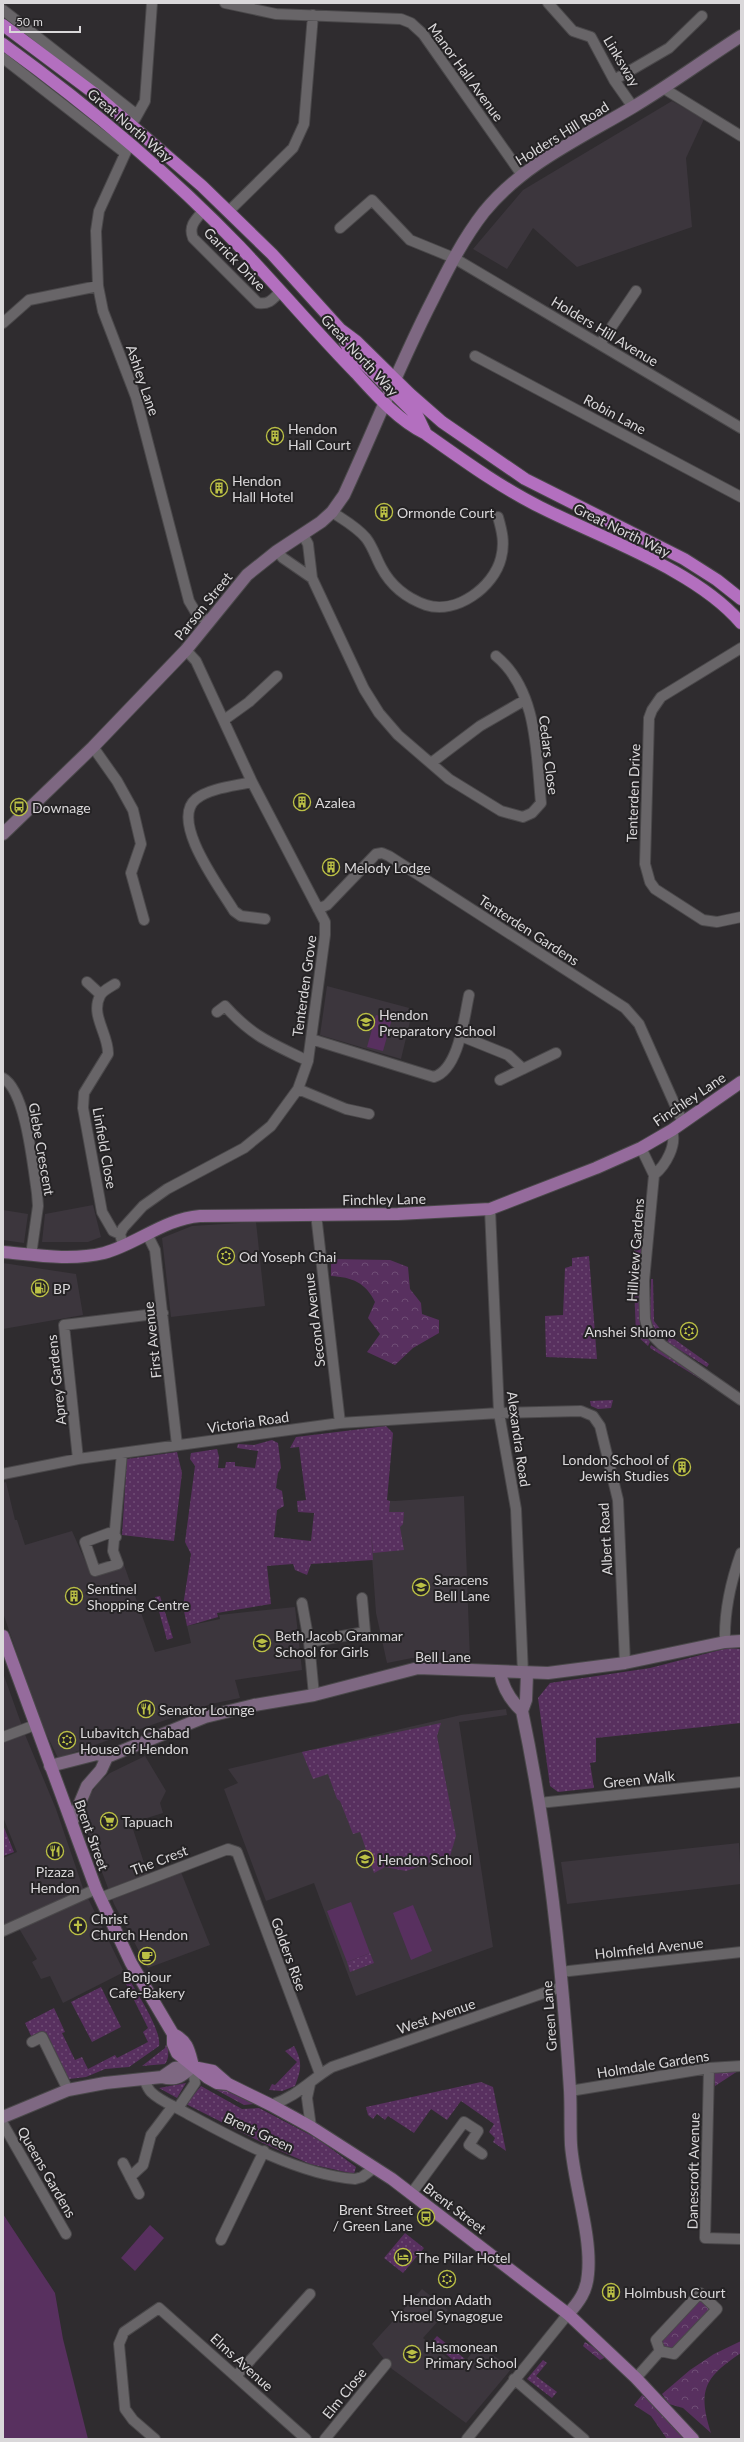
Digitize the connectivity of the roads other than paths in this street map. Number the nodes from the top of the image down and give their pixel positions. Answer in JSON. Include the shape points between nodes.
{"nodes":[{"id":1,"x":152,"y":3,"type":"edge"},
{"id":2,"x":225,"y":3,"type":"edge"},
{"id":3,"x":548,"y":3,"type":"edge"},
{"id":4,"x":3,"y":10,"type":"edge"},
{"id":5,"x":313,"y":15,"type":"junction"},
{"id":6,"x":702,"y":16,"type":"dead end"},
{"id":7,"x":3,"y":25,"type":"edge"},
{"id":8,"x":741,"y":36,"type":"edge"},
{"id":9,"x":3,"y":44,"type":"edge"},
{"id":10,"x":3,"y":58,"type":"edge"},
{"id":11,"x":614,"y":80,"type":"junction"},
{"id":12,"x":662,"y":88,"type":"junction"},
{"id":13,"x":633,"y":107,"type":"junction"},
{"id":14,"x":134,"y":119,"type":"junction"},
{"id":15,"x":741,"y":136,"type":"edge"},
{"id":16,"x":128,"y":148,"type":"junction"},
{"id":17,"x":522,"y":175,"type":"junction"},
{"id":18,"x":204,"y":210,"type":"junction"},
{"id":19,"x":229,"y":212,"type":"junction"},
{"id":20,"x":340,"y":228,"type":"dead end"},
{"id":21,"x":454,"y":258,"type":"junction"},
{"id":22,"x":98,"y":286,"type":"junction"},
{"id":23,"x":281,"y":291,"type":"junction"},
{"id":24,"x":636,"y":291,"type":"dead end"},
{"id":25,"x":3,"y":323,"type":"edge"},
{"id":26,"x":340,"y":329,"type":"junction"},
{"id":27,"x":600,"y":344,"type":"junction"},
{"id":28,"x":475,"y":356,"type":"dead end"},
{"id":29,"x":395,"y":380,"type":"junction"},
{"id":30,"x":390,"y":391,"type":"junction"},
{"id":31,"x":384,"y":403,"type":"junction"},
{"id":32,"x":741,"y":428,"type":"edge"},
{"id":33,"x":426,"y":434,"type":"junction"},
{"id":34,"x":741,"y":496,"type":"edge"},
{"id":35,"x":332,"y":512,"type":"junction"},
{"id":36,"x":498,"y":517,"type":"dead end"},
{"id":37,"x":303,"y":535,"type":"junction"},
{"id":38,"x":277,"y":551,"type":"junction"},
{"id":39,"x":312,"y":578,"type":"junction"},
{"id":40,"x":741,"y":599,"type":"edge"},
{"id":41,"x":208,"y":622,"type":"junction"},
{"id":42,"x":741,"y":623,"type":"edge"},
{"id":43,"x":741,"y":648,"type":"edge"},
{"id":44,"x":186,"y":650,"type":"junction"},
{"id":45,"x":496,"y":656,"type":"dead end"},
{"id":46,"x":277,"y":676,"type":"dead end"},
{"id":47,"x":525,"y":700,"type":"junction"},
{"id":48,"x":224,"y":720,"type":"junction"},
{"id":49,"x":93,"y":747,"type":"junction"},
{"id":50,"x":431,"y":763,"type":"junction"},
{"id":51,"x":252,"y":782,"type":"junction"},
{"id":52,"x":3,"y":834,"type":"edge"},
{"id":53,"x":318,"y":909,"type":"junction"},
{"id":54,"x":741,"y":917,"type":"edge"},
{"id":55,"x":265,"y":919,"type":"dead end"},
{"id":56,"x":144,"y":920,"type":"dead end"},
{"id":57,"x":87,"y":982,"type":"dead end"},
{"id":58,"x":115,"y":984,"type":"dead end"},
{"id":59,"x":100,"y":994,"type":"junction"},
{"id":60,"x":469,"y":995,"type":"dead end"},
{"id":61,"x":224,"y":1005,"type":"dead end"},
{"id":62,"x":461,"y":1036,"type":"junction"},
{"id":63,"x":311,"y":1039,"type":"junction"},
{"id":64,"x":556,"y":1052,"type":"dead end"},
{"id":65,"x":308,"y":1060,"type":"junction"},
{"id":66,"x":523,"y":1069,"type":"junction"},
{"id":67,"x":3,"y":1078,"type":"edge"},
{"id":68,"x":500,"y":1080,"type":"dead end"},
{"id":69,"x":741,"y":1082,"type":"edge"},
{"id":70,"x":298,"y":1089,"type":"junction"},
{"id":71,"x":369,"y":1114,"type":"dead end"},
{"id":72,"x":683,"y":1123,"type":"junction"},
{"id":73,"x":672,"y":1130,"type":"junction"},
{"id":74,"x":641,"y":1148,"type":"junction"},
{"id":75,"x":654,"y":1175,"type":"junction"},
{"id":76,"x":490,"y":1209,"type":"junction"},
{"id":77,"x":316,"y":1214,"type":"junction"},
{"id":78,"x":147,"y":1234,"type":"junction"},
{"id":79,"x":122,"y":1240,"type":"junction"},
{"id":80,"x":3,"y":1252,"type":"edge"},
{"id":81,"x":31,"y":1255,"type":"junction"},
{"id":82,"x":163,"y":1313,"type":"junction"},
{"id":83,"x":741,"y":1400,"type":"edge"},
{"id":84,"x":499,"y":1413,"type":"junction"},
{"id":85,"x":340,"y":1423,"type":"junction"},
{"id":86,"x":177,"y":1445,"type":"junction"},
{"id":87,"x":122,"y":1453,"type":"junction"},
{"id":88,"x":78,"y":1459,"type":"junction"},
{"id":89,"x":3,"y":1474,"type":"edge"},
{"id":90,"x":116,"y":1537,"type":"dead end"},
{"id":91,"x":741,"y":1553,"type":"edge"},
{"id":92,"x":362,"y":1598,"type":"dead end"},
{"id":93,"x":302,"y":1603,"type":"dead end"},
{"id":94,"x":3,"y":1636,"type":"edge"},
{"id":95,"x":309,"y":1642,"type":"junction"},
{"id":96,"x":725,"y":1642,"type":"junction"},
{"id":97,"x":741,"y":1642,"type":"edge"},
{"id":98,"x":625,"y":1663,"type":"junction"},
{"id":99,"x":500,"y":1673,"type":"junction"},
{"id":100,"x":525,"y":1674,"type":"junction"},
{"id":101,"x":314,"y":1695,"type":"junction"},
{"id":102,"x":522,"y":1711,"type":"junction"},
{"id":103,"x":35,"y":1725,"type":"junction"},
{"id":104,"x":3,"y":1737,"type":"edge"},
{"id":105,"x":107,"y":1757,"type":"junction"},
{"id":106,"x":50,"y":1766,"type":"junction"},
{"id":107,"x":741,"y":1782,"type":"edge"},
{"id":108,"x":539,"y":1803,"type":"junction"},
{"id":109,"x":72,"y":1822,"type":"junction"},
{"id":110,"x":228,"y":1849,"type":"joint"},
{"id":111,"x":98,"y":1894,"type":"junction"},
{"id":112,"x":3,"y":1931,"type":"edge"},
{"id":113,"x":741,"y":1952,"type":"edge"},
{"id":114,"x":560,"y":1972,"type":"junction"},
{"id":115,"x":561,"y":1987,"type":"junction"},
{"id":116,"x":32,"y":2042,"type":"dead end"},
{"id":117,"x":192,"y":2066,"type":"junction"},
{"id":118,"x":741,"y":2066,"type":"edge"},
{"id":119,"x":709,"y":2068,"type":"junction"},
{"id":120,"x":320,"y":2074,"type":"junction"},
{"id":121,"x":144,"y":2079,"type":"junction"},
{"id":122,"x":310,"y":2084,"type":"junction"},
{"id":123,"x":68,"y":2090,"type":"junction"},
{"id":124,"x":570,"y":2091,"type":"junction"},
{"id":125,"x":271,"y":2105,"type":"junction"},
{"id":126,"x":176,"y":2107,"type":"junction"},
{"id":127,"x":3,"y":2117,"type":"edge"},
{"id":128,"x":3,"y":2124,"type":"edge"},
{"id":129,"x":311,"y":2127,"type":"junction"},
{"id":130,"x":264,"y":2150,"type":"junction"},
{"id":131,"x":482,"y":2154,"type":"dead end"},
{"id":132,"x":123,"y":2163,"type":"dead end"},
{"id":133,"x":374,"y":2168,"type":"junction"},
{"id":134,"x":130,"y":2176,"type":"junction"},
{"id":135,"x":139,"y":2194,"type":"dead end"},
{"id":136,"x":411,"y":2194,"type":"junction"},
{"id":137,"x":66,"y":2234,"type":"dead end"},
{"id":138,"x":741,"y":2239,"type":"edge"},
{"id":139,"x":221,"y":2240,"type":"dead end"},
{"id":140,"x":310,"y":2294,"type":"dead end"},
{"id":141,"x":568,"y":2314,"type":"junction"},
{"id":142,"x":660,"y":2351,"type":"junction"},
{"id":143,"x":386,"y":2364,"type":"dead end"},
{"id":144,"x":237,"y":2375,"type":"junction"},
{"id":145,"x":636,"y":2378,"type":"junction"},
{"id":146,"x":514,"y":2379,"type":"junction"},
{"id":147,"x":155,"y":2439,"type":"edge"},
{"id":148,"x":306,"y":2439,"type":"edge"},
{"id":149,"x":325,"y":2439,"type":"edge"},
{"id":150,"x":467,"y":2439,"type":"edge"},
{"id":151,"x":584,"y":2439,"type":"edge"},
{"id":152,"x":693,"y":2439,"type":"edge"}],
"edges":[{"from":1,"to":14,"type":"street","via":[[145,101]]},
{"from":2,"to":5,"type":"street","name":"Manor Hall Avenue","via":[[276,14]]},
{"from":3,"to":11,"type":"street","name":"Linksway","via":[[573,31],[591,37]]},
{"from":4,"to":14,"type":"street","name":"Great North Way"},
{"from":5,"to":17,"type":"street","name":"Manor Hall Avenue","via":[[401,19],[418,28]]},
{"from":5,"to":19,"type":"street","via":[[304,124],[299,136],[293,148]]},
{"from":6,"to":11,"type":"street","via":[[670,48]]},
{"from":7,"to":14,"type":"highway","name":"Great North Way"},
{"from":8,"to":12,"type":"street","name":"Holders Hill Road"},
{"from":9,"to":16,"type":"highway","name":"Great North Way"},
{"from":10,"to":16,"type":"street","name":"Great North Way"},
{"from":11,"to":13,"type":"street","name":"Linksway"},
{"from":12,"to":13,"type":"street","name":"Holders Hill Road"},
{"from":12,"to":15,"type":"street"},
{"from":13,"to":17,"type":"street","name":"Holders Hill Road","via":[[544,158]]},
{"from":14,"to":19,"type":"highway","name":"Great North Way"},
{"from":16,"to":18,"type":"highway","name":"Great North Way"},
{"from":16,"to":22,"type":"street","name":"Ashley Lane","via":[[99,211],[96,231]]},
{"from":17,"to":21,"type":"street","name":"Holders Hill Road","via":[[484,212]]},
{"from":18,"to":23,"type":"highway","name":"Great North Way"},
{"from":18,"to":23,"type":"street","name":"Garrick Drive","via":[[192,226],[193,238],[258,303],[265,304]]},
{"from":19,"to":26,"type":"highway","name":"Great North Way","via":[[272,254]]},
{"from":20,"to":21,"type":"street","name":"Holders Hill Avenue","via":[[372,200],[410,240]]},
{"from":21,"to":27,"type":"street","name":"Holders Hill Avenue"},
{"from":21,"to":29,"type":"street","name":"Holders Hill Road"},
{"from":22,"to":25,"type":"street","via":[[29,300]]},
{"from":22,"to":41,"type":"street","name":"Ashley Lane","via":[[103,310],[136,397],[189,601],[195,611]]},
{"from":23,"to":31,"type":"highway","name":"Great North Way"},
{"from":24,"to":27,"type":"street"},
{"from":26,"to":29,"type":"highway","name":"Great North Way","via":[[356,341]]},
{"from":26,"to":30,"type":"highway","via":[[348,348]]},
{"from":27,"to":32,"type":"street","name":"Holders Hill Avenue"},
{"from":28,"to":34,"type":"street","name":"Robin Lane"},
{"from":29,"to":30,"type":"street","name":"Parson Street"},
{"from":29,"to":40,"type":"highway","name":"Great North Way","via":[[442,422],[506,468],[558,498],[684,559]]},
{"from":30,"to":31,"type":"street","name":"Parson Street"},
{"from":30,"to":33,"type":"highway","via":[[418,418]]},
{"from":31,"to":33,"type":"highway","name":"Great North Way","via":[[412,427]]},
{"from":31,"to":35,"type":"street","name":"Parson Street","via":[[344,495]]},
{"from":33,"to":42,"type":"highway","name":"Great North Way","via":[[520,497],[700,586],[731,611]]},
{"from":35,"to":36,"type":"street","via":[[365,537],[395,588],[428,606],[451,606],[476,596],[489,580],[501,560],[503,536]]},
{"from":35,"to":37,"type":"street","name":"Parson Street"},
{"from":37,"to":38,"type":"street","name":"Parson Street"},
{"from":37,"to":39,"type":"street","name":"Cedars Close","via":[[308,544]]},
{"from":38,"to":39,"type":"street"},
{"from":38,"to":41,"type":"street","name":"Parson Street","via":[[247,575]]},
{"from":39,"to":50,"type":"street","name":"Cedars Close","via":[[364,689],[379,713],[398,735]]},
{"from":41,"to":44,"type":"street","name":"Parson Street"},
{"from":43,"to":54,"type":"street","name":"Tenterden Drive","via":[[661,697],[652,710],[649,718],[645,864],[650,882],[655,889],[703,920],[717,922]]},
{"from":44,"to":48,"type":"street","name":"Tenterden Grove","via":[[196,661]]},
{"from":44,"to":49,"type":"street","name":"Parson Street"},
{"from":45,"to":47,"type":"street","name":"Cedars Close","via":[[509,668]]},
{"from":46,"to":48,"type":"street","via":[[249,702]]},
{"from":47,"to":50,"type":"street","name":"Cedars Close","via":[[480,726]]},
{"from":47,"to":50,"type":"street","name":"Cedars Close","via":[[532,718],[541,803],[532,813],[516,817],[501,811],[449,779]]},
{"from":48,"to":51,"type":"street","name":"Tenterden Grove"},
{"from":49,"to":52,"type":"street","name":"Parson Street"},
{"from":49,"to":56,"type":"street","via":[[117,781],[133,810],[141,844],[131,872]]},
{"from":51,"to":53,"type":"street","name":"Tenterden Grove"},
{"from":51,"to":55,"type":"street","via":[[204,795],[192,803],[188,818],[199,855],[234,911],[241,916]]},
{"from":53,"to":63,"type":"street","name":"Tenterden Grove","via":[[326,928]]},
{"from":53,"to":72,"type":"street","name":"Tenterden Gardens","via":[[327,905],[376,854],[388,856],[625,1008],[639,1024]]},
{"from":57,"to":59,"type":"street"},
{"from":58,"to":59,"type":"street"},
{"from":59,"to":79,"type":"street","name":"Linfield Close","via":[[97,1010],[108,1054],[84,1093],[83,1108],[102,1212],[113,1231]]},
{"from":60,"to":62,"type":"street"},
{"from":61,"to":65,"type":"street","via":[[260,1038]]},
{"from":62,"to":63,"type":"street","via":[[449,1065],[444,1072],[434,1077]]},
{"from":62,"to":66,"type":"street","via":[[508,1056]]},
{"from":63,"to":65,"type":"street","name":"Tenterden Grove"},
{"from":64,"to":66,"type":"street"},
{"from":65,"to":70,"type":"street","name":"Tenterden Grove"},
{"from":66,"to":68,"type":"street"},
{"from":67,"to":81,"type":"street","name":"Glebe Crescent","via":[[12,1086],[20,1105],[37,1192],[38,1206]]},
{"from":69,"to":72,"type":"main road","name":"Finchley Lane"},
{"from":70,"to":71,"type":"street","via":[[346,1109]]},
{"from":70,"to":79,"type":"street","name":"Tenterden Grove","via":[[275,1121],[262,1134],[229,1158],[152,1199],[126,1223]]},
{"from":72,"to":73,"type":"main road","name":"Finchley Lane"},
{"from":73,"to":74,"type":"main road","name":"Finchley Lane"},
{"from":73,"to":75,"type":"street","name":"Hillview Gardens","via":[[674,1142],[659,1171]]},
{"from":74,"to":75,"type":"street"},
{"from":74,"to":76,"type":"main road","name":"Finchley Lane"},
{"from":75,"to":83,"type":"street","name":"Hillview Gardens","via":[[644,1281],[646,1325],[652,1336],[662,1345]]},
{"from":76,"to":77,"type":"main road","name":"Finchley Lane","via":[[450,1213]]},
{"from":76,"to":84,"type":"street","name":"Alexandra Road"},
{"from":77,"to":78,"type":"main road","name":"Finchley Lane","via":[[192,1216],[173,1221]]},
{"from":77,"to":85,"type":"street","name":"Second Avenue"},
{"from":78,"to":79,"type":"main road","name":"Finchley Lane"},
{"from":78,"to":82,"type":"street","name":"First Avenue","via":[[155,1250]]},
{"from":79,"to":81,"type":"main road","name":"Finchley Lane","via":[[104,1253],[84,1256]]},
{"from":80,"to":81,"type":"main road","name":"Finchley Lane"},
{"from":82,"to":86,"type":"street","name":"First Avenue"},
{"from":82,"to":88,"type":"street","name":"Aprey Gardens","via":[[64,1325]]},
{"from":84,"to":85,"type":"street","name":"Victoria Road"},
{"from":84,"to":98,"type":"street","name":"Albert Road","via":[[581,1411],[598,1420],[618,1500]]},
{"from":84,"to":100,"type":"street","name":"Alexandra Road","via":[[516,1509]]},
{"from":85,"to":86,"type":"street","name":"Victoria Road"},
{"from":86,"to":87,"type":"street","name":"Victoria Road"},
{"from":87,"to":88,"type":"street","name":"Victoria Road"},
{"from":87,"to":90,"type":"street"},
{"from":88,"to":89,"type":"street","name":"Victoria Road"},
{"from":91,"to":96,"type":"street","via":[[731,1582]]},
{"from":92,"to":95,"type":"street","via":[[365,1632]]},
{"from":93,"to":95,"type":"street"},
{"from":94,"to":103,"type":"main road","name":"Brent Street"},
{"from":95,"to":101,"type":"street"},
{"from":96,"to":97,"type":"street","name":"Bell Lane"},
{"from":96,"to":98,"type":"street","name":"Bell Lane"},
{"from":98,"to":100,"type":"street","name":"Bell Lane","via":[[581,1670]]},
{"from":99,"to":100,"type":"street","name":"Bell Lane"},
{"from":99,"to":101,"type":"street","name":"Bell Lane","via":[[455,1668],[418,1668]]},
{"from":99,"to":102,"type":"street","name":"Green Lane","via":[[515,1704]]},
{"from":100,"to":102,"type":"street","name":"Green Lane","via":[[526,1700]]},
{"from":101,"to":105,"type":"street","name":"Bell Lane","via":[[204,1717]]},
{"from":102,"to":108,"type":"street","name":"Green Lane"},
{"from":103,"to":104,"type":"street"},
{"from":103,"to":106,"type":"main road","name":"Brent Street"},
{"from":105,"to":106,"type":"street","name":"Bell Lane","via":[[97,1754]]},
{"from":105,"to":109,"type":"street","via":[[101,1770],[87,1786]]},
{"from":106,"to":109,"type":"main road","name":"Brent Street"},
{"from":107,"to":108,"type":"street","name":"Green Walk"},
{"from":108,"to":114,"type":"street","name":"Green Lane"},
{"from":109,"to":111,"type":"main road","name":"Brent Street"},
{"from":110,"to":111,"type":"street","name":"The Crest"},
{"from":110,"to":120,"type":"street","name":"Golders Rise","via":[[237,1852]]},
{"from":111,"to":112,"type":"street","name":"The Crest"},
{"from":111,"to":117,"type":"main road","name":"Brent Street","via":[[131,1963],[173,2034],[173,2044],[177,2053]]},
{"from":113,"to":114,"type":"street","name":"Holmfield Avenue"},
{"from":114,"to":115,"type":"street","name":"Green Lane"},
{"from":115,"to":120,"type":"street","name":"West Avenue","via":[[332,2067]]},
{"from":115,"to":124,"type":"street","name":"Green Lane"},
{"from":116,"to":123,"type":"street","via":[[42,2037]]},
{"from":117,"to":121,"type":"street","via":[[181,2078]]},
{"from":117,"to":125,"type":"main road","name":"Brent Street","via":[[217,2083],[228,2084]]},
{"from":117,"to":126,"type":"street","via":[[195,2083]]},
{"from":118,"to":119,"type":"street","name":"Holmdale Gardens"},
{"from":119,"to":124,"type":"street","name":"Holmdale Gardens"},
{"from":119,"to":138,"type":"street","name":"Danescroft Avenue","via":[[705,2238]]},
{"from":120,"to":122,"type":"street","name":"West Avenue"},
{"from":121,"to":123,"type":"street"},
{"from":121,"to":126,"type":"street","name":"Brent Green","via":[[151,2092]]},
{"from":122,"to":125,"type":"street","name":"West Avenue","via":[[291,2098]]},
{"from":122,"to":129,"type":"street","via":[[307,2098]]},
{"from":123,"to":127,"type":"street"},
{"from":124,"to":141,"type":"street","name":"Green Lane","via":[[572,2147],[589,2261],[585,2291],[578,2304]]},
{"from":125,"to":129,"type":"main road","name":"Brent Street"},
{"from":126,"to":130,"type":"street","name":"Brent Green"},
{"from":126,"to":134,"type":"street","via":[[151,2135],[143,2165]]},
{"from":128,"to":137,"type":"street","name":"Queens Gardens"},
{"from":129,"to":133,"type":"main road","name":"Brent Street"},
{"from":130,"to":133,"type":"street","name":"Brent Green","via":[[312,2170],[351,2178],[359,2178]]},
{"from":130,"to":139,"type":"street"},
{"from":131,"to":136,"type":"street","via":[[469,2145],[478,2131],[464,2122]]},
{"from":132,"to":134,"type":"street"},
{"from":133,"to":136,"type":"main road","name":"Brent Street"},
{"from":134,"to":135,"type":"street"},
{"from":136,"to":141,"type":"main road","name":"Brent Street"},
{"from":140,"to":144,"type":"street"},
{"from":141,"to":145,"type":"main road","name":"Brent Street"},
{"from":141,"to":146,"type":"street"},
{"from":142,"to":142,"type":"street","via":[[656,2340],[700,2293],[717,2308],[674,2354]]},
{"from":142,"to":145,"type":"street"},
{"from":143,"to":149,"type":"street","name":"Elm Close"},
{"from":144,"to":147,"type":"street","name":"Elms Avenue","via":[[159,2308],[124,2332],[119,2344],[125,2409],[133,2420]]},
{"from":144,"to":148,"type":"street","name":"Elms Avenue"},
{"from":145,"to":152,"type":"main road","name":"Brent Street"},
{"from":146,"to":150,"type":"street"},
{"from":146,"to":151,"type":"street"}]}
